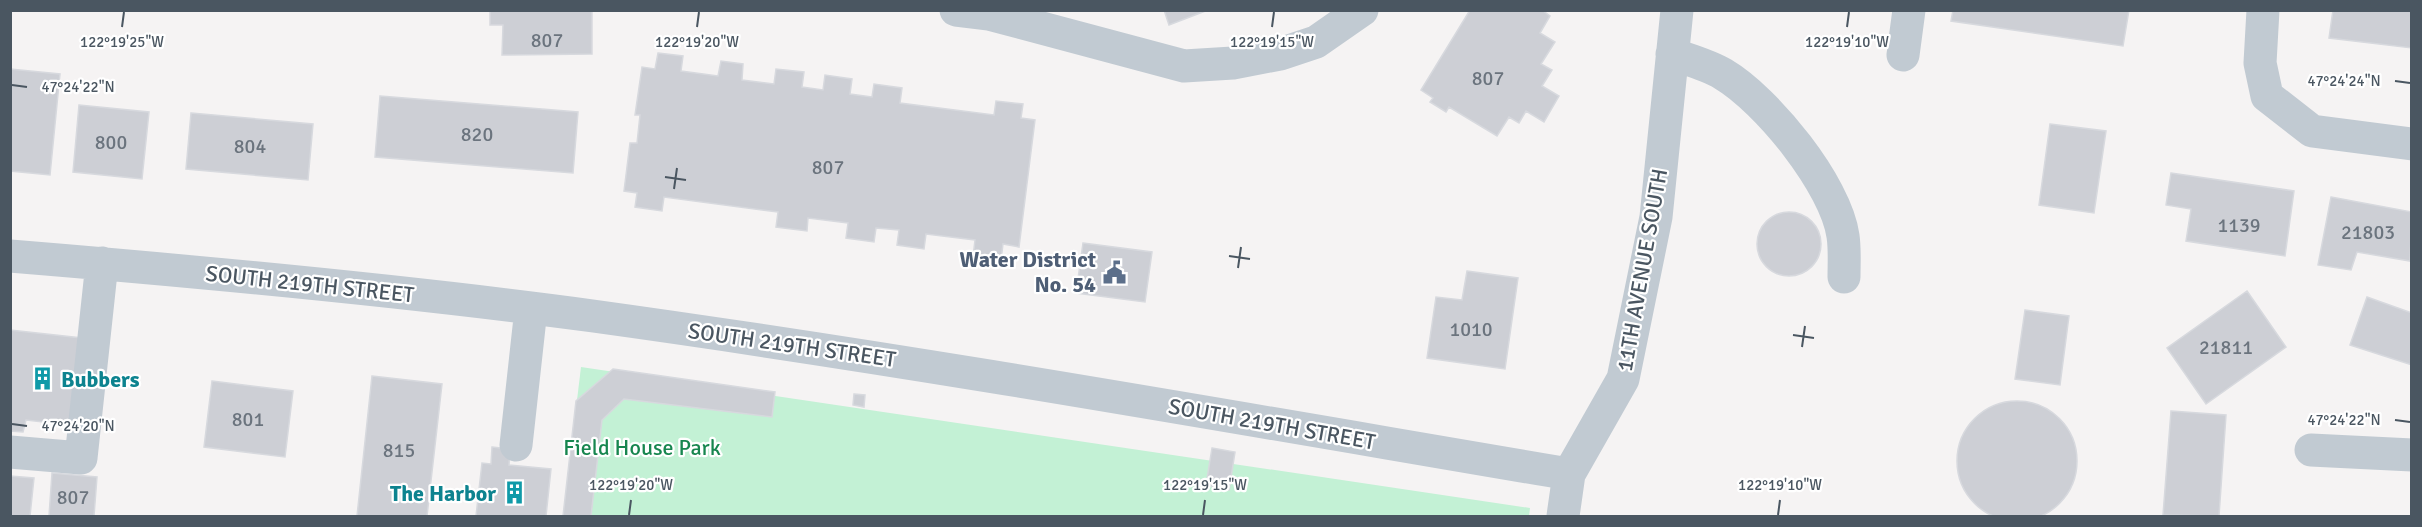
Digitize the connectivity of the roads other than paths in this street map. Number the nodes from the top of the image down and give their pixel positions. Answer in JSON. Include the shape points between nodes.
{"nodes":[{"id":1,"x":956,"y":10,"type":"edge"},
{"id":2,"x":1362,"y":10,"type":"edge"},
{"id":3,"x":1677,"y":10,"type":"edge"},
{"id":4,"x":1909,"y":10,"type":"edge"},
{"id":5,"x":2263,"y":10,"type":"edge"},
{"id":6,"x":1672,"y":54,"type":"junction"},
{"id":7,"x":1903,"y":55,"type":"dead end"},
{"id":8,"x":2412,"y":144,"type":"edge"},
{"id":9,"x":10,"y":256,"type":"edge"},
{"id":10,"x":102,"y":263,"type":"junction"},
{"id":11,"x":1844,"y":277,"type":"dead end"},
{"id":12,"x":531,"y":309,"type":"junction"},
{"id":13,"x":516,"y":445,"type":"dead end"},
{"id":14,"x":2311,"y":450,"type":"dead end"},
{"id":15,"x":10,"y":452,"type":"edge"},
{"id":16,"x":2412,"y":455,"type":"edge"},
{"id":17,"x":1569,"y":474,"type":"junction"},
{"id":18,"x":1563,"y":516,"type":"edge"}],
"edges":[{"from":1,"to":2,"type":"street","via":[[989,14],[1184,66],[1233,63],[1280,54],[1316,42]]},
{"from":3,"to":6,"type":"street","name":"11TH AVENUE SOUTH"},
{"from":4,"to":7,"type":"street"},
{"from":5,"to":8,"type":"street","via":[[2260,63],[2267,96],[2312,131]]},
{"from":6,"to":11,"type":"street","via":[[1723,74],[1760,104],[1807,157],[1833,204],[1843,235]]},
{"from":6,"to":17,"type":"street","name":"11TH AVENUE SOUTH","via":[[1656,217],[1623,379]]},
{"from":9,"to":10,"type":"street","name":"SOUTH 219TH STREET"},
{"from":10,"to":12,"type":"street","name":"SOUTH 219TH STREET"},
{"from":10,"to":15,"type":"street","via":[[81,458]]},
{"from":12,"to":13,"type":"street"},
{"from":12,"to":17,"type":"street","name":"SOUTH 219TH STREET","via":[[874,357]]},
{"from":14,"to":16,"type":"street"},
{"from":17,"to":18,"type":"street","name":"11TH AVENUE SOUTH"}]}
